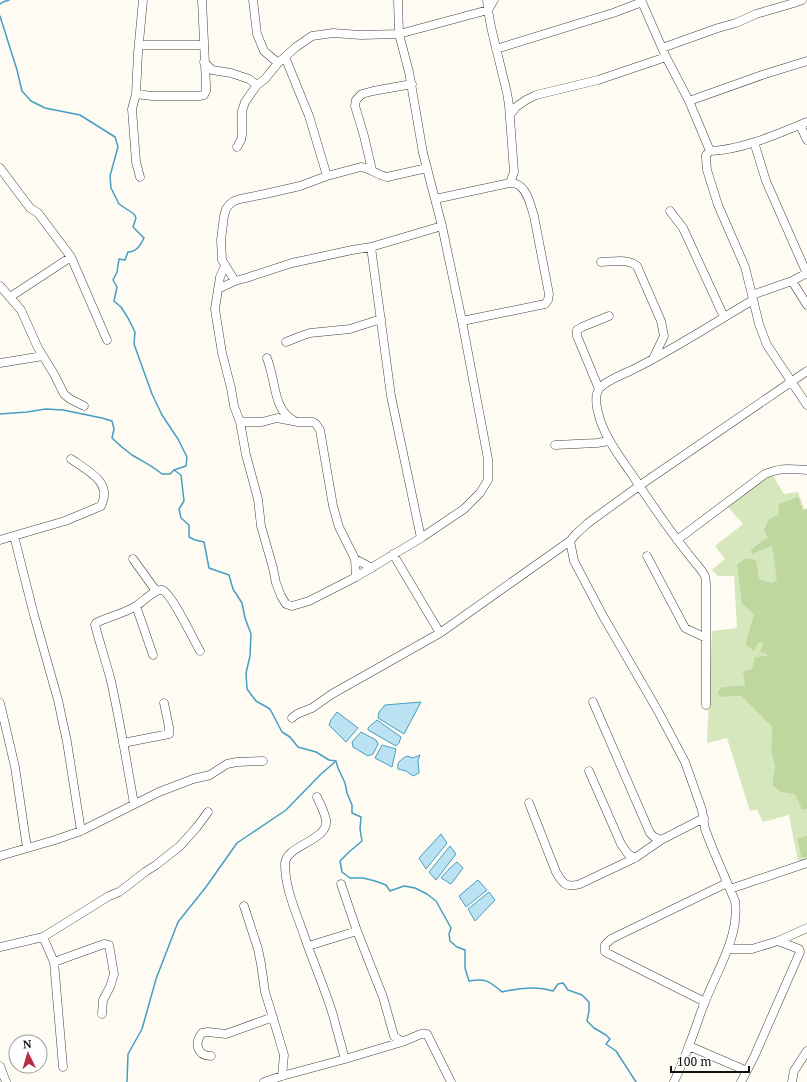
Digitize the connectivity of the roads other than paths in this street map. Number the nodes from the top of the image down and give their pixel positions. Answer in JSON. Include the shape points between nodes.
{"nodes":[{"id":1,"x":143,"y":0,"type":"edge"},
{"id":2,"x":202,"y":0,"type":"edge"},
{"id":3,"x":253,"y":0,"type":"edge"},
{"id":4,"x":398,"y":0,"type":"edge"},
{"id":5,"x":487,"y":0,"type":"edge"},
{"id":6,"x":494,"y":0,"type":"edge"},
{"id":7,"x":802,"y":0,"type":"edge"},
{"id":8,"x":641,"y":1,"type":"edge"},
{"id":9,"x":488,"y":10,"type":"junction"},
{"id":10,"x":399,"y":34,"type":"junction"},
{"id":11,"x":139,"y":45,"type":"junction"},
{"id":12,"x":204,"y":45,"type":"junction"},
{"id":13,"x":662,"y":48,"type":"junction"},
{"id":14,"x":496,"y":49,"type":"junction"},
{"id":15,"x":666,"y":56,"type":"junction"},
{"id":16,"x":285,"y":57,"type":"junction"},
{"id":17,"x":807,"y":61,"type":"edge"},
{"id":18,"x":278,"y":63,"type":"junction"},
{"id":19,"x":208,"y":72,"type":"junction"},
{"id":20,"x":412,"y":84,"type":"junction"},
{"id":21,"x":257,"y":85,"type":"junction"},
{"id":22,"x":136,"y":94,"type":"junction"},
{"id":23,"x":689,"y":101,"type":"junction"},
{"id":24,"x":510,"y":115,"type":"junction"},
{"id":25,"x":804,"y":124,"type":"edge"},
{"id":26,"x":807,"y":140,"type":"edge"},
{"id":27,"x":754,"y":142,"type":"junction"},
{"id":28,"x":237,"y":147,"type":"dead end"},
{"id":29,"x":710,"y":151,"type":"junction"},
{"id":30,"x":0,"y":168,"type":"edge"},
{"id":31,"x":427,"y":168,"type":"junction"},
{"id":32,"x":372,"y":170,"type":"junction"},
{"id":33,"x":327,"y":176,"type":"junction"},
{"id":34,"x":140,"y":177,"type":"dead end"},
{"id":35,"x":510,"y":183,"type":"junction"},
{"id":36,"x":435,"y":199,"type":"junction"},
{"id":37,"x":670,"y":211,"type":"dead end"},
{"id":38,"x":442,"y":226,"type":"junction"},
{"id":39,"x":371,"y":247,"type":"junction"},
{"id":40,"x":71,"y":257,"type":"junction"},
{"id":41,"x":601,"y":262,"type":"dead end"},
{"id":42,"x":225,"y":266,"type":"junction"},
{"id":43,"x":807,"y":274,"type":"edge"},
{"id":44,"x":235,"y":281,"type":"junction"},
{"id":45,"x":792,"y":281,"type":"junction"},
{"id":46,"x":0,"y":286,"type":"edge"},
{"id":47,"x":218,"y":289,"type":"junction"},
{"id":48,"x":753,"y":297,"type":"junction"},
{"id":49,"x":10,"y":298,"type":"junction"},
{"id":50,"x":807,"y":306,"type":"edge"},
{"id":51,"x":609,"y":316,"type":"dead end"},
{"id":52,"x":724,"y":317,"type":"junction"},
{"id":53,"x":381,"y":319,"type":"junction"},
{"id":54,"x":462,"y":321,"type":"junction"},
{"id":55,"x":664,"y":336,"type":"junction"},
{"id":56,"x":107,"y":340,"type":"dead end"},
{"id":57,"x":286,"y":342,"type":"dead end"},
{"id":58,"x":678,"y":344,"type":"junction"},
{"id":59,"x":43,"y":356,"type":"junction"},
{"id":60,"x":267,"y":358,"type":"dead end"},
{"id":61,"x":652,"y":360,"type":"junction"},
{"id":62,"x":0,"y":363,"type":"edge"},
{"id":63,"x":807,"y":371,"type":"edge"},
{"id":64,"x":792,"y":382,"type":"junction"},
{"id":65,"x":599,"y":389,"type":"junction"},
{"id":66,"x":807,"y":405,"type":"edge"},
{"id":67,"x":84,"y":406,"type":"dead end"},
{"id":68,"x":240,"y":422,"type":"junction"},
{"id":69,"x":298,"y":422,"type":"junction"},
{"id":70,"x":610,"y":441,"type":"junction"},
{"id":71,"x":555,"y":445,"type":"dead end"},
{"id":72,"x":71,"y":459,"type":"dead end"},
{"id":73,"x":807,"y":470,"type":"edge"},
{"id":74,"x":639,"y":486,"type":"junction"},
{"id":75,"x":14,"y":536,"type":"junction"},
{"id":76,"x":420,"y":538,"type":"junction"},
{"id":77,"x":0,"y":540,"type":"edge"},
{"id":78,"x":677,"y":540,"type":"junction"},
{"id":79,"x":570,"y":541,"type":"junction"},
{"id":80,"x":394,"y":554,"type":"junction"},
{"id":81,"x":646,"y":556,"type":"dead end"},
{"id":82,"x":132,"y":559,"type":"dead end"},
{"id":83,"x":355,"y":559,"type":"junction"},
{"id":84,"x":372,"y":568,"type":"junction"},
{"id":85,"x":356,"y":577,"type":"junction"},
{"id":86,"x":156,"y":591,"type":"junction"},
{"id":87,"x":136,"y":606,"type":"junction"},
{"id":88,"x":440,"y":633,"type":"junction"},
{"id":89,"x":706,"y":638,"type":"junction"},
{"id":90,"x":200,"y":651,"type":"dead end"},
{"id":91,"x":153,"y":655,"type":"dead end"},
{"id":92,"x":593,"y":702,"type":"dead end"},
{"id":93,"x":0,"y":703,"type":"edge"},
{"id":94,"x":164,"y":703,"type":"dead end"},
{"id":95,"x":706,"y":705,"type":"dead end"},
{"id":96,"x":292,"y":718,"type":"dead end"},
{"id":97,"x":124,"y":744,"type":"junction"},
{"id":98,"x":263,"y":761,"type":"dead end"},
{"id":99,"x":589,"y":771,"type":"dead end"},
{"id":100,"x":317,"y":798,"type":"dead end"},
{"id":101,"x":529,"y":803,"type":"dead end"},
{"id":102,"x":134,"y":804,"type":"junction"},
{"id":103,"x":208,"y":812,"type":"dead end"},
{"id":104,"x":704,"y":818,"type":"junction"},
{"id":105,"x":81,"y":831,"type":"junction"},
{"id":106,"x":661,"y":840,"type":"junction"},
{"id":107,"x":27,"y":848,"type":"junction"},
{"id":108,"x":0,"y":856,"type":"edge"},
{"id":109,"x":635,"y":858,"type":"junction"},
{"id":110,"x":807,"y":863,"type":"edge"},
{"id":111,"x":340,"y":884,"type":"dead end"},
{"id":112,"x":729,"y":886,"type":"junction"},
{"id":113,"x":244,"y":906,"type":"dead end"},
{"id":114,"x":807,"y":928,"type":"edge"},
{"id":115,"x":357,"y":930,"type":"junction"},
{"id":116,"x":43,"y":937,"type":"junction"},
{"id":117,"x":778,"y":941,"type":"junction"},
{"id":118,"x":308,"y":946,"type":"junction"},
{"id":119,"x":0,"y":947,"type":"edge"},
{"id":120,"x":729,"y":949,"type":"junction"},
{"id":121,"x":54,"y":962,"type":"junction"},
{"id":122,"x":705,"y":1002,"type":"junction"},
{"id":123,"x":102,"y":1014,"type":"dead end"},
{"id":124,"x":273,"y":1017,"type":"junction"},
{"id":125,"x":394,"y":1036,"type":"junction"},
{"id":126,"x":402,"y":1042,"type":"junction"},
{"id":127,"x":391,"y":1046,"type":"junction"},
{"id":128,"x":689,"y":1046,"type":"junction"},
{"id":129,"x":807,"y":1051,"type":"edge"},
{"id":130,"x":211,"y":1056,"type":"dead end"},
{"id":131,"x":345,"y":1059,"type":"junction"},
{"id":132,"x":0,"y":1066,"type":"edge"},
{"id":133,"x":64,"y":1068,"type":"dead end"},
{"id":134,"x":747,"y":1071,"type":"junction"},
{"id":135,"x":282,"y":1076,"type":"junction"},
{"id":136,"x":275,"y":1081,"type":"edge"},
{"id":137,"x":6,"y":1082,"type":"edge"},
{"id":138,"x":264,"y":1082,"type":"edge"},
{"id":139,"x":451,"y":1082,"type":"edge"},
{"id":140,"x":674,"y":1082,"type":"edge"},
{"id":141,"x":741,"y":1082,"type":"edge"},
{"id":142,"x":792,"y":1082,"type":"edge"}],
"edges":[{"from":1,"to":11,"type":"street"},
{"from":2,"to":12,"type":"street"},
{"from":3,"to":18,"type":"street","via":[[257,34],[264,51]]},
{"from":4,"to":10,"type":"street"},
{"from":5,"to":9,"type":"street"},
{"from":6,"to":9,"type":"street"},
{"from":7,"to":13,"type":"street"},
{"from":8,"to":13,"type":"street"},
{"from":8,"to":14,"type":"street","via":[[613,13]]},
{"from":9,"to":10,"type":"street"},
{"from":9,"to":14,"type":"street"},
{"from":10,"to":16,"type":"street","via":[[361,36],[333,33],[312,36]]},
{"from":10,"to":20,"type":"street"},
{"from":11,"to":12,"type":"street"},
{"from":11,"to":22,"type":"street"},
{"from":12,"to":19,"type":"street","via":[[204,62]]},
{"from":13,"to":15,"type":"street"},
{"from":14,"to":24,"type":"street"},
{"from":15,"to":23,"type":"street"},
{"from":15,"to":24,"type":"street","via":[[598,80],[536,95],[516,107]]},
{"from":16,"to":18,"type":"street"},
{"from":16,"to":33,"type":"street","via":[[309,116]]},
{"from":17,"to":23,"type":"street"},
{"from":18,"to":21,"type":"street"},
{"from":19,"to":21,"type":"street","via":[[231,73],[249,79]]},
{"from":19,"to":22,"type":"street","via":[[204,95]]},
{"from":20,"to":31,"type":"street"},
{"from":20,"to":32,"type":"street","via":[[362,94],[356,100],[355,106]]},
{"from":21,"to":28,"type":"street","via":[[242,111],[242,135]]},
{"from":22,"to":34,"type":"street","via":[[132,109],[136,162]]},
{"from":23,"to":29,"type":"street"},
{"from":24,"to":35,"type":"street","via":[[514,172]]},
{"from":25,"to":26,"type":"street"},
{"from":25,"to":27,"type":"street"},
{"from":27,"to":29,"type":"street","via":[[722,151]]},
{"from":27,"to":43,"type":"street","via":[[766,181]]},
{"from":29,"to":48,"type":"street","via":[[706,155],[707,170],[718,205],[745,267]]},
{"from":30,"to":40,"type":"street"},
{"from":31,"to":32,"type":"street","via":[[387,177]]},
{"from":31,"to":36,"type":"street"},
{"from":32,"to":33,"type":"street","via":[[360,167]]},
{"from":33,"to":42,"type":"street","via":[[300,186],[234,200],[226,209],[222,230],[222,260]]},
{"from":35,"to":36,"type":"street"},
{"from":35,"to":54,"type":"street","via":[[519,185],[531,205],[549,294],[548,300],[545,304]]},
{"from":36,"to":38,"type":"street"},
{"from":37,"to":52,"type":"street","via":[[683,228]]},
{"from":38,"to":39,"type":"street"},
{"from":38,"to":54,"type":"street"},
{"from":39,"to":44,"type":"street","via":[[292,263]]},
{"from":39,"to":53,"type":"street"},
{"from":40,"to":49,"type":"street"},
{"from":40,"to":56,"type":"street"},
{"from":41,"to":55,"type":"street","via":[[628,261],[637,266],[661,321]]},
{"from":42,"to":44,"type":"street"},
{"from":42,"to":47,"type":"street"},
{"from":43,"to":45,"type":"street"},
{"from":44,"to":47,"type":"street"},
{"from":45,"to":48,"type":"street"},
{"from":45,"to":50,"type":"street"},
{"from":46,"to":49,"type":"street"},
{"from":47,"to":68,"type":"street","via":[[215,309],[218,336]]},
{"from":48,"to":52,"type":"street"},
{"from":48,"to":64,"type":"street","via":[[767,345]]},
{"from":49,"to":59,"type":"street","via":[[21,310]]},
{"from":51,"to":65,"type":"street","via":[[577,330],[577,336]]},
{"from":52,"to":58,"type":"street"},
{"from":53,"to":57,"type":"street","via":[[350,329],[310,333]]},
{"from":53,"to":76,"type":"street","via":[[391,396]]},
{"from":54,"to":76,"type":"street","via":[[488,459],[488,480],[480,493],[464,509]]},
{"from":55,"to":58,"type":"street"},
{"from":55,"to":61,"type":"street"},
{"from":58,"to":61,"type":"street"},
{"from":59,"to":62,"type":"street"},
{"from":59,"to":67,"type":"street","via":[[64,394]]},
{"from":60,"to":69,"type":"street","via":[[281,409],[288,417]]},
{"from":61,"to":65,"type":"street","via":[[610,380]]},
{"from":63,"to":64,"type":"street"},
{"from":64,"to":66,"type":"street"},
{"from":64,"to":74,"type":"street"},
{"from":65,"to":70,"type":"street","via":[[596,401],[598,415]]},
{"from":68,"to":69,"type":"street","via":[[262,422],[277,418]]},
{"from":68,"to":85,"type":"street","via":[[258,499],[261,526],[283,600],[286,604],[298,605]]},
{"from":69,"to":83,"type":"street","via":[[313,422],[320,430],[332,506]]},
{"from":70,"to":71,"type":"street","via":[[597,444]]},
{"from":70,"to":74,"type":"street"},
{"from":72,"to":75,"type":"street","via":[[96,477],[103,486],[105,492],[101,506],[65,521]]},
{"from":73,"to":78,"type":"street","via":[[784,468],[766,474]]},
{"from":74,"to":78,"type":"street"},
{"from":74,"to":79,"type":"street","via":[[588,523]]},
{"from":75,"to":77,"type":"street"},
{"from":75,"to":105,"type":"street","via":[[58,700]]},
{"from":76,"to":80,"type":"street"},
{"from":78,"to":89,"type":"street","via":[[705,576]]},
{"from":79,"to":88,"type":"street"},
{"from":79,"to":104,"type":"street","via":[[574,561],[685,762]]},
{"from":80,"to":84,"type":"street"},
{"from":80,"to":88,"type":"street"},
{"from":81,"to":89,"type":"street","via":[[685,628]]},
{"from":82,"to":86,"type":"street"},
{"from":83,"to":84,"type":"street"},
{"from":83,"to":85,"type":"street"},
{"from":84,"to":85,"type":"street"},
{"from":86,"to":87,"type":"street"},
{"from":86,"to":90,"type":"street","via":[[166,592]]},
{"from":87,"to":91,"type":"street"},
{"from":87,"to":97,"type":"street","via":[[95,625],[111,680]]},
{"from":88,"to":96,"type":"street"},
{"from":89,"to":95,"type":"street"},
{"from":92,"to":106,"type":"street","via":[[650,833],[654,838]]},
{"from":93,"to":107,"type":"street","via":[[15,767]]},
{"from":94,"to":97,"type":"street","via":[[169,734]]},
{"from":97,"to":102,"type":"street"},
{"from":98,"to":102,"type":"street","via":[[227,764],[210,775],[193,779]]},
{"from":99,"to":109,"type":"street","via":[[622,844],[628,854]]},
{"from":100,"to":118,"type":"street","via":[[326,826],[311,841],[292,852],[285,864],[288,888]]},
{"from":101,"to":109,"type":"street","via":[[562,882],[572,886],[580,884]]},
{"from":102,"to":105,"type":"street"},
{"from":103,"to":116,"type":"street","via":[[185,840],[156,865],[118,892]]},
{"from":104,"to":106,"type":"street"},
{"from":104,"to":112,"type":"street","via":[[705,828]]},
{"from":105,"to":107,"type":"street"},
{"from":106,"to":109,"type":"street"},
{"from":107,"to":108,"type":"street"},
{"from":110,"to":112,"type":"street"},
{"from":111,"to":115,"type":"street"},
{"from":112,"to":120,"type":"street","via":[[736,910]]},
{"from":112,"to":122,"type":"street","via":[[611,939],[605,945],[605,952]]},
{"from":113,"to":124,"type":"street","via":[[258,949],[265,992]]},
{"from":114,"to":117,"type":"street"},
{"from":115,"to":118,"type":"street"},
{"from":115,"to":125,"type":"street","via":[[383,997]]},
{"from":116,"to":119,"type":"street"},
{"from":116,"to":121,"type":"street"},
{"from":117,"to":120,"type":"street","via":[[752,949]]},
{"from":117,"to":134,"type":"street","via":[[799,949],[800,952]]},
{"from":118,"to":131,"type":"street","via":[[333,1015]]},
{"from":120,"to":122,"type":"street"},
{"from":121,"to":123,"type":"street","via":[[104,944],[109,945],[114,974],[103,1000]]},
{"from":121,"to":133,"type":"street"},
{"from":122,"to":128,"type":"street"},
{"from":124,"to":130,"type":"street","via":[[226,1034],[202,1033],[197,1043],[200,1051],[205,1056]]},
{"from":124,"to":135,"type":"street","via":[[284,1055]]},
{"from":125,"to":126,"type":"street"},
{"from":125,"to":127,"type":"street"},
{"from":126,"to":127,"type":"street"},
{"from":126,"to":139,"type":"street","via":[[427,1034]]},
{"from":127,"to":131,"type":"street"},
{"from":128,"to":134,"type":"street"},
{"from":128,"to":140,"type":"street"},
{"from":129,"to":142,"type":"street","via":[[794,1071]]},
{"from":131,"to":135,"type":"street"},
{"from":132,"to":137,"type":"street"},
{"from":134,"to":141,"type":"street"},
{"from":135,"to":136,"type":"street"},
{"from":136,"to":138,"type":"street"}]}
